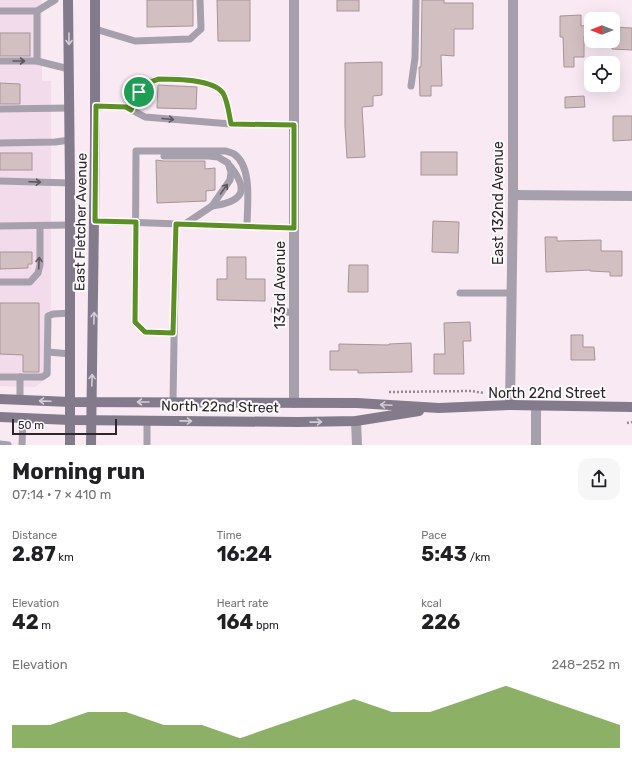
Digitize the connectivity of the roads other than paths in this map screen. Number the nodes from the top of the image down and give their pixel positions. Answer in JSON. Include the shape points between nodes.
{"nodes":[{"id":1,"x":55,"y":0,"type":"edge"},
{"id":2,"x":68,"y":0,"type":"edge"},
{"id":3,"x":95,"y":0,"type":"edge"},
{"id":4,"x":200,"y":0,"type":"edge"},
{"id":5,"x":294,"y":0,"type":"edge"},
{"id":6,"x":416,"y":0,"type":"edge"},
{"id":7,"x":513,"y":0,"type":"edge"},
{"id":8,"x":0,"y":11,"type":"edge"},
{"id":9,"x":37,"y":11,"type":"junction"},
{"id":10,"x":95,"y":29,"type":"junction"},
{"id":11,"x":0,"y":61,"type":"edge"},
{"id":12,"x":37,"y":61,"type":"junction"},
{"id":13,"x":68,"y":69,"type":"junction"},
{"id":14,"x":410,"y":86,"type":"dead end"},
{"id":15,"x":96,"y":106,"type":"junction"},
{"id":16,"x":69,"y":108,"type":"junction"},
{"id":17,"x":0,"y":109,"type":"edge"},
{"id":18,"x":131,"y":110,"type":"junction"},
{"id":19,"x":231,"y":124,"type":"junction"},
{"id":20,"x":294,"y":125,"type":"junction"},
{"id":21,"x":70,"y":140,"type":"junction"},
{"id":22,"x":0,"y":143,"type":"edge"},
{"id":23,"x":156,"y":151,"type":"junction"},
{"id":24,"x":228,"y":163,"type":"junction"},
{"id":25,"x":0,"y":181,"type":"edge"},
{"id":26,"x":70,"y":183,"type":"junction"},
{"id":27,"x":513,"y":194,"type":"junction"},
{"id":28,"x":632,"y":196,"type":"edge"},
{"id":29,"x":212,"y":206,"type":"junction"},
{"id":30,"x":95,"y":221,"type":"junction"},
{"id":31,"x":136,"y":222,"type":"junction"},
{"id":32,"x":176,"y":224,"type":"junction"},
{"id":33,"x":185,"y":224,"type":"junction"},
{"id":34,"x":70,"y":225,"type":"junction"},
{"id":35,"x":0,"y":226,"type":"edge"},
{"id":36,"x":40,"y":226,"type":"junction"},
{"id":37,"x":247,"y":226,"type":"junction"},
{"id":38,"x":294,"y":228,"type":"junction"},
{"id":39,"x":0,"y":282,"type":"edge"},
{"id":40,"x":460,"y":293,"type":"dead end"},
{"id":41,"x":511,"y":293,"type":"junction"},
{"id":42,"x":274,"y":310,"type":"dead end"},
{"id":43,"x":71,"y":313,"type":"junction"},
{"id":44,"x":294,"y":313,"type":"junction"},
{"id":45,"x":173,"y":333,"type":"junction"},
{"id":46,"x":48,"y":352,"type":"junction"},
{"id":47,"x":71,"y":354,"type":"junction"},
{"id":48,"x":0,"y":377,"type":"edge"},
{"id":49,"x":20,"y":377,"type":"junction"},
{"id":50,"x":0,"y":400,"type":"edge"},
{"id":51,"x":20,"y":400,"type":"junction"},
{"id":52,"x":70,"y":402,"type":"junction"},
{"id":53,"x":91,"y":402,"type":"junction"},
{"id":54,"x":173,"y":402,"type":"junction"},
{"id":55,"x":294,"y":403,"type":"junction"},
{"id":56,"x":510,"y":405,"type":"junction"},
{"id":57,"x":536,"y":406,"type":"junction"},
{"id":58,"x":632,"y":407,"type":"edge"},
{"id":59,"x":439,"y":408,"type":"junction"},
{"id":60,"x":0,"y":417,"type":"edge"},
{"id":61,"x":22,"y":418,"type":"junction"},
{"id":62,"x":70,"y":420,"type":"junction"},
{"id":63,"x":91,"y":420,"type":"junction"},
{"id":64,"x":147,"y":420,"type":"junction"},
{"id":65,"x":356,"y":421,"type":"junction"},
{"id":66,"x":0,"y":444,"type":"edge"},
{"id":67,"x":8,"y":445,"type":"edge"},
{"id":68,"x":22,"y":445,"type":"edge"},
{"id":69,"x":70,"y":445,"type":"edge"},
{"id":70,"x":91,"y":445,"type":"edge"},
{"id":71,"x":147,"y":445,"type":"edge"},
{"id":72,"x":357,"y":445,"type":"edge"},
{"id":73,"x":536,"y":445,"type":"edge"}],
"edges":[{"from":1,"to":9,"type":"lane"},
{"from":2,"to":13,"type":"street","name":"East Fletcher Avenue","one_way":true},
{"from":3,"to":10,"type":"street","name":"East Fletcher Avenue"},
{"from":4,"to":10,"type":"lane","via":[[201,29],[190,39],[135,41]]},
{"from":5,"to":20,"type":"street","name":"133rd Avenue"},
{"from":6,"to":14,"type":"lane","via":[[416,43]]},
{"from":7,"to":27,"type":"street","name":"East 132nd Avenue"},
{"from":8,"to":9,"type":"lane"},
{"from":9,"to":12,"type":"lane"},
{"from":10,"to":15,"type":"street","name":"East Fletcher Avenue"},
{"from":11,"to":12,"type":"lane","one_way":true},
{"from":12,"to":13,"type":"lane"},
{"from":13,"to":16,"type":"street","name":"East Fletcher Avenue"},
{"from":15,"to":18,"type":"lane","via":[[126,107]]},
{"from":15,"to":30,"type":"street","name":"East Fletcher Avenue"},
{"from":16,"to":17,"type":"lane"},
{"from":16,"to":21,"type":"street","name":"East Fletcher Avenue"},
{"from":18,"to":19,"type":"lane","one_way":true,"via":[[145,117]]},
{"from":18,"to":19,"type":"lane","via":[[144,85],[159,79],[184,79],[220,90],[226,100]]},
{"from":19,"to":20,"type":"lane"},
{"from":20,"to":38,"type":"street","name":"133rd Avenue"},
{"from":21,"to":22,"type":"lane"},
{"from":21,"to":26,"type":"street","name":"East Fletcher Avenue"},
{"from":23,"to":24,"type":"lane","via":[[162,156],[218,157]]},
{"from":23,"to":31,"type":"lane","via":[[136,151]]},
{"from":23,"to":37,"type":"lane","via":[[226,151],[235,155],[245,167],[248,184]]},
{"from":29,"to":24,"type":"lane","one_way":true,"via":[[230,180]]},
{"from":24,"to":29,"type":"lane","via":[[239,177],[242,186],[240,193],[237,199]]},
{"from":25,"to":26,"type":"lane","one_way":true},
{"from":26,"to":34,"type":"street","name":"East Fletcher Avenue"},
{"from":27,"to":28,"type":"street"},
{"from":27,"to":41,"type":"street","name":"East 132nd Avenue"},
{"from":29,"to":33,"type":"lane"},
{"from":30,"to":31,"type":"lane"},
{"from":53,"to":30,"type":"street","name":"East Fletcher Avenue","one_way":true},
{"from":31,"to":32,"type":"lane"},
{"from":31,"to":45,"type":"lane","via":[[135,322],[145,332]]},
{"from":32,"to":33,"type":"lane"},
{"from":32,"to":45,"type":"lane"},
{"from":33,"to":37,"type":"lane"},
{"from":34,"to":36,"type":"lane"},
{"from":34,"to":43,"type":"street","name":"East Fletcher Avenue"},
{"from":35,"to":36,"type":"lane"},
{"from":39,"to":36,"type":"lane","one_way":true,"via":[[30,282],[38,273]]},
{"from":37,"to":38,"type":"lane"},
{"from":38,"to":44,"type":"street","name":"133rd Avenue"},
{"from":40,"to":41,"type":"lane"},
{"from":41,"to":56,"type":"street","name":"East 132nd Avenue"},
{"from":42,"to":44,"type":"lane"},
{"from":43,"to":46,"type":"lane","via":[[48,316]]},
{"from":43,"to":47,"type":"street","name":"East Fletcher Avenue"},
{"from":44,"to":55,"type":"street","name":"133rd Avenue"},
{"from":45,"to":54,"type":"lane"},
{"from":46,"to":47,"type":"lane"},
{"from":46,"to":49,"type":"lane","via":[[47,374],[42,377]]},
{"from":47,"to":52,"type":"street","name":"East Fletcher Avenue"},
{"from":48,"to":49,"type":"lane"},
{"from":49,"to":51,"type":"lane"},
{"from":50,"to":51,"type":"street","name":"North 22nd Street"},
{"from":52,"to":51,"type":"street","name":"North 22nd Street","one_way":true},
{"from":52,"to":53,"type":"street","name":"North 22nd Street"},
{"from":52,"to":62,"type":"street","name":"East Fletcher Avenue"},
{"from":54,"to":53,"type":"street","name":"North 22nd Street","one_way":true},
{"from":53,"to":63,"type":"street","name":"East Fletcher Avenue"},
{"from":54,"to":55,"type":"street","name":"North 22nd Street"},
{"from":59,"to":55,"type":"street","name":"North 22nd Street","one_way":true,"via":[[357,403]]},
{"from":56,"to":57,"type":"street","name":"North 22nd Street"},
{"from":56,"to":59,"type":"street","name":"North 22nd Street"},
{"from":57,"to":58,"type":"street","name":"North 22nd Street"},
{"from":57,"to":73,"type":"street"},
{"from":59,"to":65,"type":"street","name":"North 22nd Street"},
{"from":60,"to":61,"type":"street","name":"North 22nd Street"},
{"from":61,"to":62,"type":"street","name":"North 22nd Street"},
{"from":61,"to":68,"type":"lane"},
{"from":62,"to":63,"type":"street","name":"North 22nd Street"},
{"from":62,"to":69,"type":"street","name":"East Fletcher Avenue"},
{"from":63,"to":64,"type":"street","name":"North 22nd Street"},
{"from":63,"to":70,"type":"street","name":"East Fletcher Avenue"},
{"from":64,"to":65,"type":"street","name":"North 22nd Street","one_way":true},
{"from":64,"to":71,"type":"lane"},
{"from":65,"to":72,"type":"street"},
{"from":66,"to":67,"type":"lane"}]}
